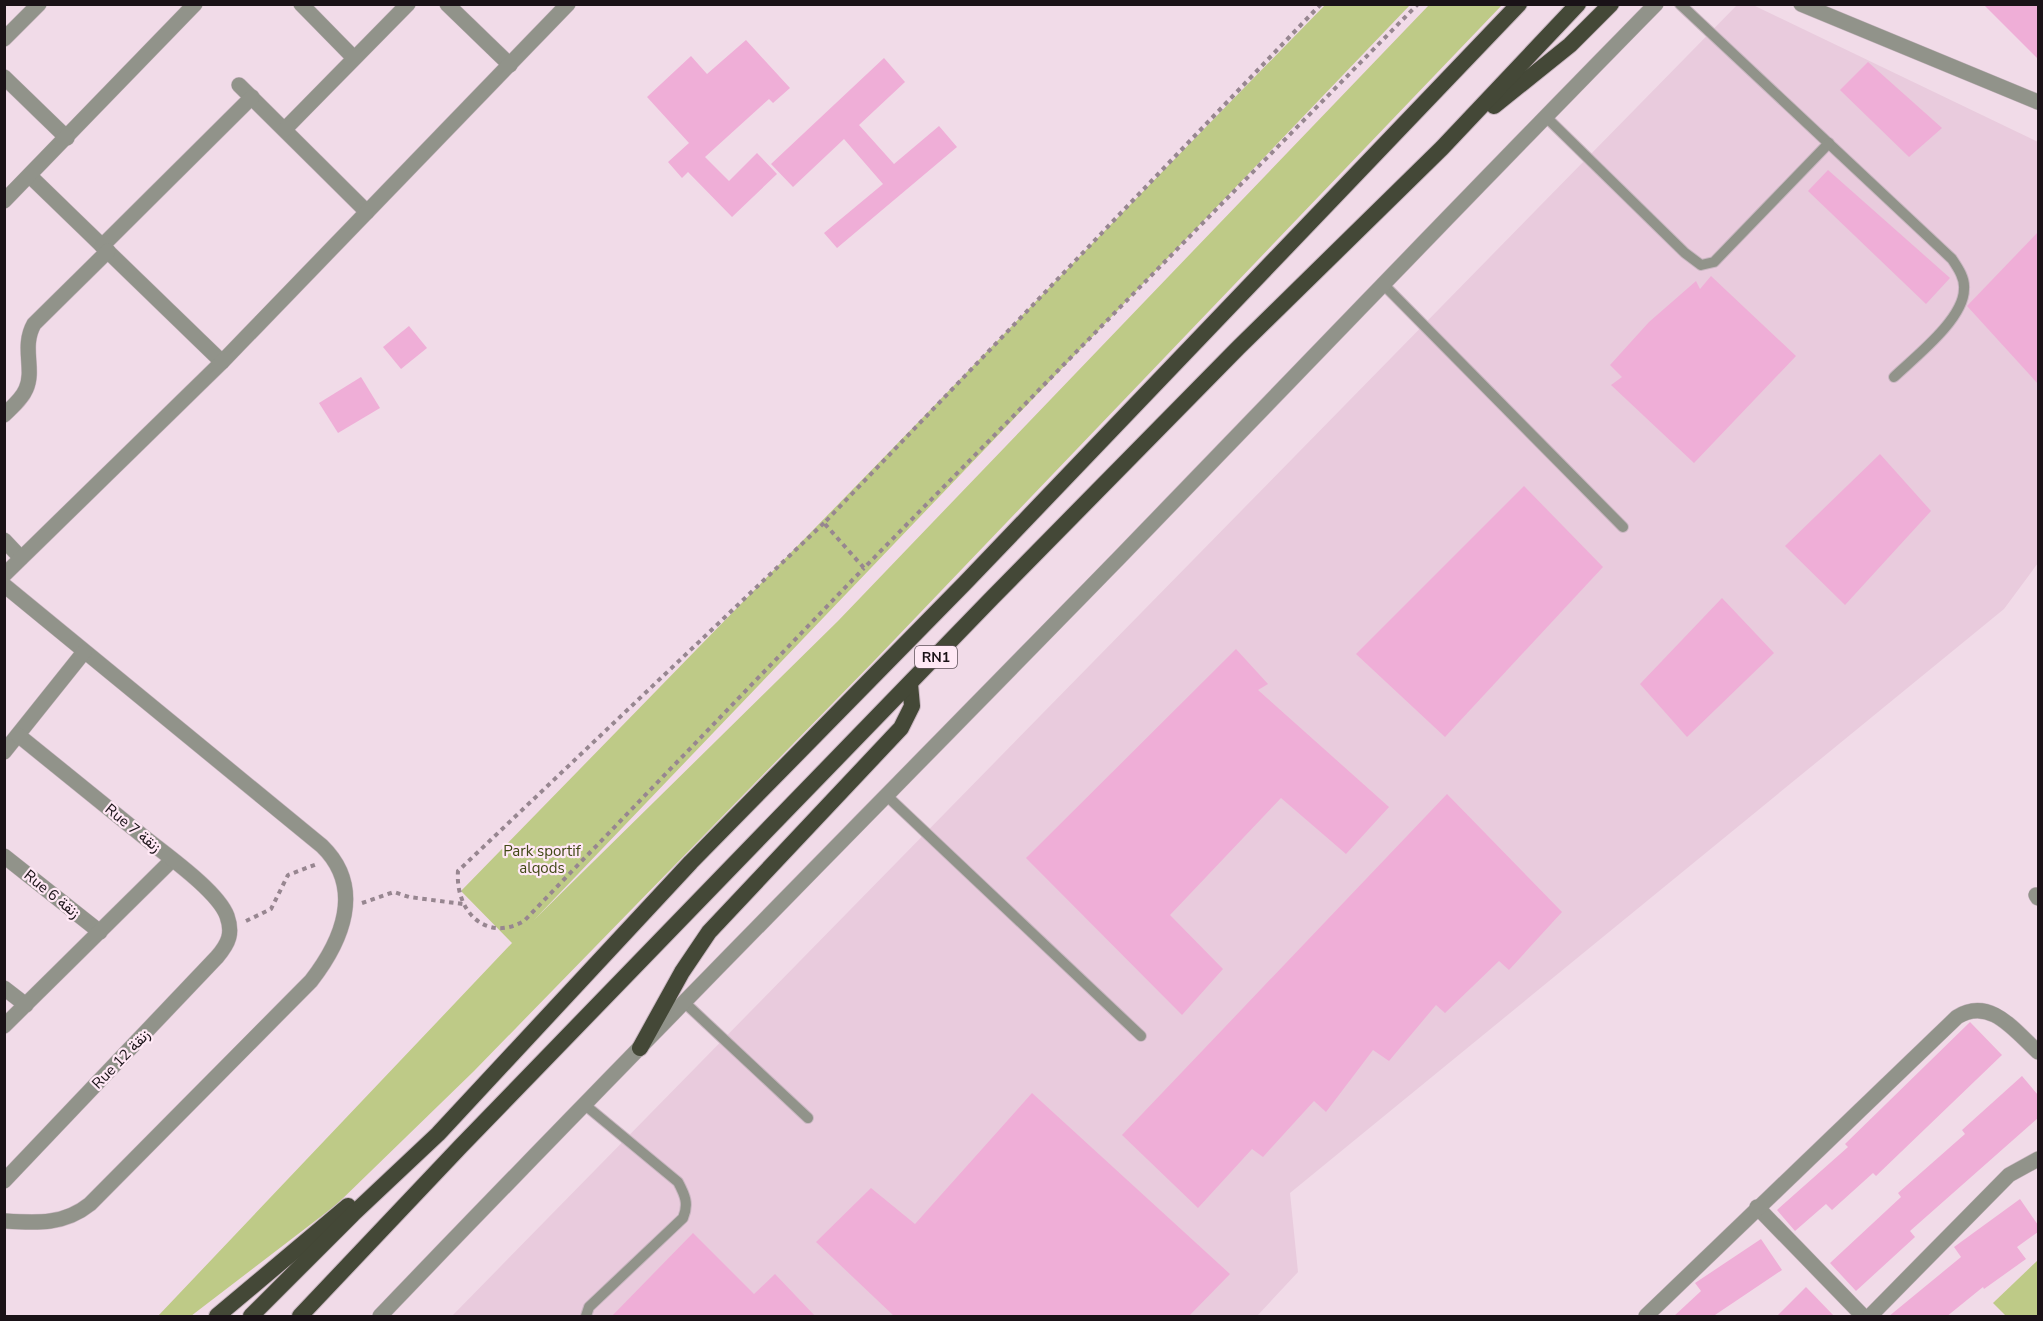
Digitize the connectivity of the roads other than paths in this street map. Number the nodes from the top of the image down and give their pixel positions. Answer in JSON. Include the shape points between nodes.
{"nodes":[{"id":1,"x":39,"y":4,"type":"edge"},
{"id":2,"x":195,"y":4,"type":"edge"},
{"id":3,"x":301,"y":4,"type":"edge"},
{"id":4,"x":408,"y":4,"type":"edge"},
{"id":5,"x":447,"y":4,"type":"edge"},
{"id":6,"x":568,"y":4,"type":"edge"},
{"id":7,"x":1519,"y":4,"type":"edge"},
{"id":8,"x":1578,"y":4,"type":"edge"},
{"id":9,"x":1611,"y":4,"type":"edge"},
{"id":10,"x":1656,"y":4,"type":"edge"},
{"id":11,"x":1680,"y":4,"type":"edge"},
{"id":12,"x":1801,"y":4,"type":"edge"},
{"id":13,"x":464,"y":10,"type":"edge"},
{"id":14,"x":4,"y":39,"type":"edge"},
{"id":15,"x":354,"y":58,"type":"junction"},
{"id":16,"x":510,"y":65,"type":"junction"},
{"id":17,"x":4,"y":77,"type":"edge"},
{"id":18,"x":239,"y":85,"type":"dead end"},
{"id":19,"x":252,"y":97,"type":"junction"},
{"id":20,"x":2038,"y":102,"type":"edge"},
{"id":21,"x":1545,"y":116,"type":"junction"},
{"id":22,"x":285,"y":129,"type":"junction"},
{"id":23,"x":67,"y":138,"type":"junction"},
{"id":24,"x":1829,"y":142,"type":"junction"},
{"id":25,"x":1442,"y":148,"type":"junction"},
{"id":26,"x":30,"y":176,"type":"junction"},
{"id":27,"x":4,"y":201,"type":"edge"},
{"id":28,"x":367,"y":212,"type":"junction"},
{"id":29,"x":105,"y":249,"type":"junction"},
{"id":30,"x":1382,"y":283,"type":"junction"},
{"id":31,"x":222,"y":362,"type":"junction"},
{"id":32,"x":1894,"y":377,"type":"dead end"},
{"id":33,"x":4,"y":415,"type":"edge"},
{"id":34,"x":1623,"y":527,"type":"dead end"},
{"id":35,"x":4,"y":540,"type":"edge"},
{"id":36,"x":21,"y":558,"type":"junction"},
{"id":37,"x":4,"y":575,"type":"edge"},
{"id":38,"x":4,"y":585,"type":"edge"},
{"id":39,"x":84,"y":651,"type":"junction"},
{"id":40,"x":910,"y":684,"type":"junction"},
{"id":41,"x":18,"y":735,"type":"junction"},
{"id":42,"x":4,"y":752,"type":"edge"},
{"id":43,"x":886,"y":795,"type":"junction"},
{"id":44,"x":4,"y":856,"type":"edge"},
{"id":45,"x":172,"y":860,"type":"junction"},
{"id":46,"x":230,"y":929,"type":"joint"},
{"id":47,"x":100,"y":932,"type":"junction"},
{"id":48,"x":4,"y":988,"type":"edge"},
{"id":49,"x":685,"y":1003,"type":"junction"},
{"id":50,"x":26,"y":1005,"type":"junction"},
{"id":51,"x":4,"y":1026,"type":"edge"},
{"id":52,"x":1141,"y":1036,"type":"dead end"},
{"id":53,"x":640,"y":1048,"type":"junction"},
{"id":54,"x":2038,"y":1052,"type":"edge"},
{"id":55,"x":585,"y":1105,"type":"junction"},
{"id":56,"x":808,"y":1118,"type":"dead end"},
{"id":57,"x":438,"y":1134,"type":"junction"},
{"id":58,"x":2038,"y":1159,"type":"edge"},
{"id":59,"x":4,"y":1181,"type":"edge"},
{"id":60,"x":1757,"y":1207,"type":"junction"},
{"id":61,"x":4,"y":1221,"type":"edge"},
{"id":62,"x":217,"y":1317,"type":"edge"},
{"id":63,"x":251,"y":1317,"type":"edge"},
{"id":64,"x":300,"y":1317,"type":"edge"},
{"id":65,"x":380,"y":1317,"type":"edge"},
{"id":66,"x":586,"y":1317,"type":"edge"},
{"id":67,"x":1646,"y":1317,"type":"edge"},
{"id":68,"x":1863,"y":1317,"type":"edge"},
{"id":69,"x":1870,"y":1317,"type":"edge"}],
"edges":[{"from":1,"to":14,"type":"street"},
{"from":2,"to":23,"type":"street"},
{"from":3,"to":15,"type":"street"},
{"from":4,"to":15,"type":"street"},
{"from":5,"to":13,"type":"street"},
{"from":6,"to":16,"type":"street"},
{"from":7,"to":57,"type":"highway","number":"RN1","via":[[965,584],[691,862]]},
{"from":8,"to":25,"type":"highway","number":"RN1"},
{"from":9,"to":25,"type":"highway","via":[[1570,45]]},
{"from":10,"to":21,"type":"street"},
{"from":11,"to":24,"type":"lane"},
{"from":12,"to":20,"type":"street"},
{"from":13,"to":16,"type":"street"},
{"from":15,"to":22,"type":"street"},
{"from":16,"to":28,"type":"street"},
{"from":17,"to":23,"type":"street"},
{"from":18,"to":19,"type":"street"},
{"from":19,"to":22,"type":"street"},
{"from":19,"to":29,"type":"street"},
{"from":21,"to":24,"type":"lane","via":[[1701,265],[1713,262]]},
{"from":21,"to":30,"type":"street"},
{"from":22,"to":28,"type":"street"},
{"from":23,"to":26,"type":"street"},
{"from":24,"to":32,"type":"lane","via":[[1952,259],[1964,283],[1965,292],[1953,318]]},
{"from":25,"to":40,"type":"highway","number":"RN1","via":[[1238,348]]},
{"from":26,"to":27,"type":"street"},
{"from":26,"to":29,"type":"street"},
{"from":28,"to":31,"type":"street"},
{"from":29,"to":31,"type":"street"},
{"from":29,"to":33,"type":"street","via":[[28,333],[28,387]]},
{"from":30,"to":34,"type":"lane"},
{"from":30,"to":43,"type":"street"},
{"from":31,"to":36,"type":"street"},
{"from":35,"to":36,"type":"street"},
{"from":36,"to":37,"type":"street"},
{"from":38,"to":39,"type":"street"},
{"from":39,"to":41,"type":"street"},
{"from":39,"to":61,"type":"street","via":[[335,859],[343,881],[344,911],[339,939],[311,981],[77,1215],[56,1222]]},
{"from":40,"to":53,"type":"highway","via":[[912,706],[901,728],[709,932]]},
{"from":40,"to":64,"type":"highway","number":"RN1"},
{"from":41,"to":42,"type":"street"},
{"from":41,"to":45,"type":"street","name":"Rue 7 زنقة"},
{"from":43,"to":49,"type":"street"},
{"from":43,"to":52,"type":"lane"},
{"from":44,"to":47,"type":"street","name":"Rue 6 زنقة"},
{"from":45,"to":46,"type":"street","name":"Rue 7 زنقة","via":[[219,901]]},
{"from":45,"to":47,"type":"street"},
{"from":46,"to":59,"type":"street","name":"Rue 12 زنقة","via":[[227,945],[217,957]]},
{"from":47,"to":50,"type":"street"},
{"from":48,"to":50,"type":"street"},
{"from":49,"to":53,"type":"street"},
{"from":49,"to":56,"type":"lane"},
{"from":50,"to":51,"type":"street"},
{"from":53,"to":55,"type":"street"},
{"from":54,"to":60,"type":"street","via":[[1989,1011],[1966,1011]]},
{"from":55,"to":65,"type":"street"},
{"from":55,"to":66,"type":"lane","via":[[678,1182],[687,1209],[683,1218],[588,1307]]},
{"from":57,"to":62,"type":"highway"},
{"from":57,"to":63,"type":"highway","number":"RN1"},
{"from":58,"to":69,"type":"street","via":[[2009,1174]]},
{"from":60,"to":67,"type":"street"},
{"from":60,"to":68,"type":"street"}]}
